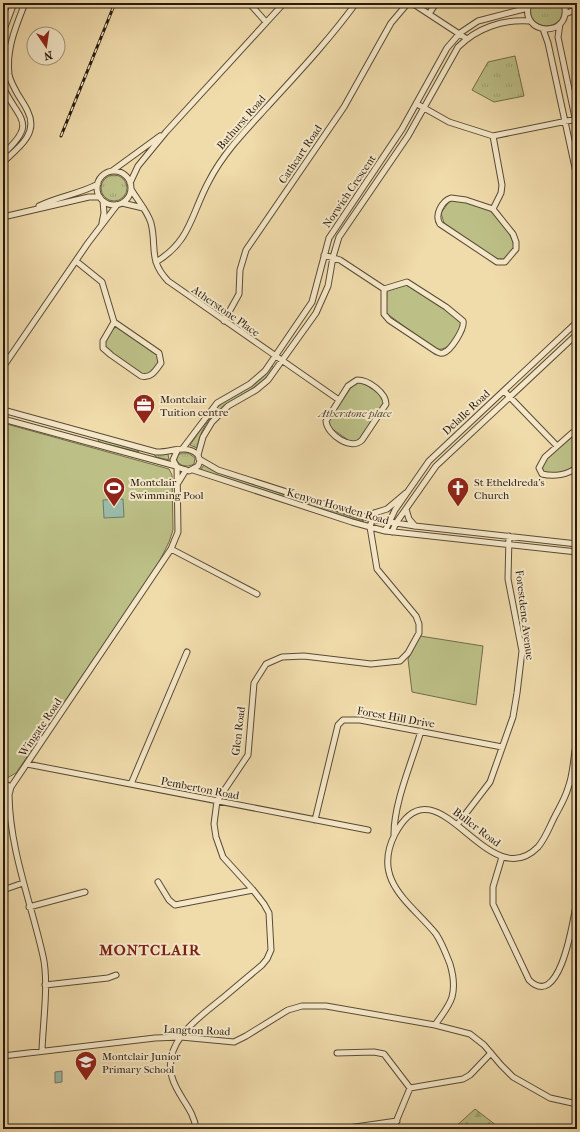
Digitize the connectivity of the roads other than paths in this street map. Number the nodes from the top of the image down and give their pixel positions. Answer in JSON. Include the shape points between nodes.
{"nodes":[{"id":1,"x":14,"y":3,"type":"edge"},
{"id":2,"x":25,"y":3,"type":"edge"},
{"id":3,"x":249,"y":3,"type":"edge"},
{"id":4,"x":284,"y":3,"type":"edge"},
{"id":5,"x":356,"y":3,"type":"edge"},
{"id":6,"x":408,"y":3,"type":"edge"},
{"id":7,"x":412,"y":3,"type":"edge"},
{"id":8,"x":436,"y":3,"type":"edge"},
{"id":9,"x":564,"y":3,"type":"edge"},
{"id":10,"x":528,"y":6,"type":"edge"},
{"id":11,"x":577,"y":9,"type":"edge"},
{"id":12,"x":429,"y":14,"type":"junction"},
{"id":13,"x":565,"y":14,"type":"junction"},
{"id":14,"x":530,"y":21,"type":"junction"},
{"id":15,"x":266,"y":22,"type":"junction"},
{"id":16,"x":560,"y":24,"type":"junction"},
{"id":17,"x":543,"y":29,"type":"junction"},
{"id":18,"x":3,"y":32,"type":"edge"},
{"id":19,"x":460,"y":33,"type":"junction"},
{"id":20,"x":467,"y":39,"type":"junction"},
{"id":21,"x":3,"y":87,"type":"edge"},
{"id":22,"x":417,"y":104,"type":"junction"},
{"id":23,"x":424,"y":109,"type":"junction"},
{"id":24,"x":576,"y":119,"type":"edge"},
{"id":25,"x":565,"y":121,"type":"junction"},
{"id":26,"x":577,"y":127,"type":"edge"},
{"id":27,"x":166,"y":132,"type":"junction"},
{"id":28,"x":493,"y":136,"type":"junction"},
{"id":29,"x":3,"y":154,"type":"edge"},
{"id":30,"x":386,"y":154,"type":"junction"},
{"id":31,"x":393,"y":158,"type":"junction"},
{"id":32,"x":3,"y":162,"type":"edge"},
{"id":33,"x":111,"y":172,"type":"junction"},
{"id":34,"x":577,"y":177,"type":"edge"},
{"id":35,"x":98,"y":184,"type":"junction"},
{"id":36,"x":130,"y":186,"type":"junction"},
{"id":37,"x":101,"y":199,"type":"junction"},
{"id":38,"x":353,"y":201,"type":"junction"},
{"id":39,"x":119,"y":204,"type":"junction"},
{"id":40,"x":361,"y":206,"type":"junction"},
{"id":41,"x":33,"y":209,"type":"junction"},
{"id":42,"x":144,"y":209,"type":"junction"},
{"id":43,"x":493,"y":209,"type":"junction"},
{"id":44,"x":3,"y":217,"type":"edge"},
{"id":45,"x":102,"y":224,"type":"junction"},
{"id":46,"x":324,"y":255,"type":"junction"},
{"id":47,"x":333,"y":257,"type":"junction"},
{"id":48,"x":76,"y":261,"type":"junction"},
{"id":49,"x":156,"y":262,"type":"junction"},
{"id":50,"x":384,"y":290,"type":"junction"},
{"id":51,"x":224,"y":321,"type":"junction"},
{"id":52,"x":114,"y":322,"type":"junction"},
{"id":53,"x":577,"y":322,"type":"edge"},
{"id":54,"x":577,"y":334,"type":"edge"},
{"id":55,"x":275,"y":356,"type":"junction"},
{"id":56,"x":282,"y":361,"type":"junction"},
{"id":57,"x":3,"y":367,"type":"edge"},
{"id":58,"x":504,"y":390,"type":"junction"},
{"id":59,"x":510,"y":397,"type":"junction"},
{"id":60,"x":339,"y":400,"type":"junction"},
{"id":61,"x":3,"y":410,"type":"edge"},
{"id":62,"x":3,"y":419,"type":"edge"},
{"id":63,"x":577,"y":432,"type":"edge"},
{"id":64,"x":94,"y":435,"type":"junction"},
{"id":65,"x":92,"y":444,"type":"junction"},
{"id":66,"x":557,"y":446,"type":"junction"},
{"id":67,"x":184,"y":448,"type":"junction"},
{"id":68,"x":148,"y":450,"type":"junction"},
{"id":69,"x":176,"y":451,"type":"junction"},
{"id":70,"x":199,"y":457,"type":"junction"},
{"id":71,"x":146,"y":458,"type":"junction"},
{"id":72,"x":177,"y":466,"type":"junction"},
{"id":73,"x":577,"y":467,"type":"edge"},
{"id":74,"x":186,"y":470,"type":"junction"},
{"id":75,"x":193,"y":470,"type":"junction"},
{"id":76,"x":178,"y":485,"type":"junction"},
{"id":77,"x":408,"y":491,"type":"junction"},
{"id":78,"x":406,"y":508,"type":"junction"},
{"id":79,"x":373,"y":516,"type":"junction"},
{"id":80,"x":389,"y":522,"type":"junction"},
{"id":81,"x":396,"y":523,"type":"junction"},
{"id":82,"x":416,"y":526,"type":"junction"},
{"id":83,"x":370,"y":527,"type":"junction"},
{"id":84,"x":386,"y":531,"type":"junction"},
{"id":85,"x":392,"y":532,"type":"junction"},
{"id":86,"x":509,"y":536,"type":"junction"},
{"id":87,"x":508,"y":544,"type":"junction"},
{"id":88,"x":577,"y":544,"type":"edge"},
{"id":89,"x":171,"y":549,"type":"junction"},
{"id":90,"x":577,"y":552,"type":"edge"},
{"id":91,"x":257,"y":594,"type":"dead end"},
{"id":92,"x":188,"y":652,"type":"dead end"},
{"id":93,"x":421,"y":731,"type":"junction"},
{"id":94,"x":577,"y":741,"type":"edge"},
{"id":95,"x":502,"y":748,"type":"junction"},
{"id":96,"x":27,"y":764,"type":"junction"},
{"id":97,"x":3,"y":783,"type":"edge"},
{"id":98,"x":131,"y":784,"type":"junction"},
{"id":99,"x":11,"y":787,"type":"junction"},
{"id":100,"x":217,"y":801,"type":"junction"},
{"id":101,"x":316,"y":820,"type":"junction"},
{"id":102,"x":457,"y":825,"type":"junction"},
{"id":103,"x":368,"y":830,"type":"dead end"},
{"id":104,"x":394,"y":835,"type":"junction"},
{"id":105,"x":502,"y":858,"type":"junction"},
{"id":106,"x":158,"y":882,"type":"dead end"},
{"id":107,"x":23,"y":883,"type":"junction"},
{"id":108,"x":3,"y":890,"type":"edge"},
{"id":109,"x":253,"y":890,"type":"junction"},
{"id":110,"x":85,"y":892,"type":"dead end"},
{"id":111,"x":577,"y":900,"type":"edge"},
{"id":112,"x":30,"y":907,"type":"junction"},
{"id":113,"x":116,"y":975,"type":"dead end"},
{"id":114,"x":45,"y":985,"type":"junction"},
{"id":115,"x":435,"y":1025,"type":"junction"},
{"id":116,"x":181,"y":1037,"type":"junction"},
{"id":117,"x":42,"y":1050,"type":"junction"},
{"id":118,"x":337,"y":1053,"type":"dead end"},
{"id":119,"x":491,"y":1053,"type":"junction"},
{"id":120,"x":3,"y":1056,"type":"edge"},
{"id":121,"x":410,"y":1088,"type":"junction"},
{"id":122,"x":577,"y":1104,"type":"edge"},
{"id":123,"x":397,"y":1121,"type":"junction"},
{"id":124,"x":196,"y":1129,"type":"edge"},
{"id":125,"x":341,"y":1129,"type":"edge"},
{"id":126,"x":393,"y":1129,"type":"edge"}],
"edges":[{"from":1,"to":18,"type":"street"},
{"from":2,"to":32,"type":"street","via":[[8,43],[9,76],[31,123],[28,138]]},
{"from":3,"to":15,"type":"street"},
{"from":4,"to":15,"type":"street"},
{"from":5,"to":49,"type":"street","name":"Bathurst Road","via":[[330,38],[223,157],[208,182],[183,238],[170,254]]},
{"from":6,"to":51,"type":"street","name":"Cathcart Road","via":[[391,23],[344,106],[246,250],[240,270],[239,294]]},
{"from":7,"to":12,"type":"street"},
{"from":8,"to":12,"type":"street"},
{"from":9,"to":13,"type":"street"},
{"from":10,"to":14,"type":"street"},
{"from":10,"to":19,"type":"street","name":"Norwich Crescent","via":[[478,21]]},
{"from":11,"to":13,"type":"street"},
{"from":12,"to":19,"type":"street"},
{"from":13,"to":16,"type":"street"},
{"from":14,"to":17,"type":"street"},
{"from":14,"to":20,"type":"street","name":"Norwich Crescent","via":[[490,26]]},
{"from":15,"to":27,"type":"street"},
{"from":16,"to":17,"type":"street","via":[[549,30]]},
{"from":16,"to":24,"type":"street","via":[[558,37]]},
{"from":17,"to":25,"type":"street"},
{"from":19,"to":20,"type":"street"},
{"from":19,"to":22,"type":"street","name":"Norwich Crescent","via":[[447,48]]},
{"from":20,"to":23,"type":"street","name":"Norwich Crescent","via":[[453,56]]},
{"from":21,"to":29,"type":"street","via":[[21,116],[23,129],[17,141]]},
{"from":22,"to":23,"type":"street"},
{"from":22,"to":30,"type":"street","name":"Norwich Crescent"},
{"from":23,"to":28,"type":"street","via":[[448,122]]},
{"from":23,"to":31,"type":"street","name":"Norwich Crescent"},
{"from":24,"to":25,"type":"street"},
{"from":24,"to":26,"type":"street"},
{"from":25,"to":28,"type":"street"},
{"from":25,"to":34,"type":"street"},
{"from":27,"to":33,"type":"street"},
{"from":27,"to":36,"type":"street","via":[[138,166]]},
{"from":28,"to":43,"type":"street","via":[[502,185]]},
{"from":30,"to":31,"type":"street"},
{"from":30,"to":38,"type":"street","name":"Norwich Crescent"},
{"from":31,"to":40,"type":"street","name":"Norwich Crescent"},
{"from":33,"to":35,"type":"street","via":[[103,176]]},
{"from":33,"to":36,"type":"street","via":[[125,176]]},
{"from":35,"to":37,"type":"street"},
{"from":35,"to":41,"type":"street","via":[[56,198]]},
{"from":36,"to":39,"type":"street","via":[[128,197]]},
{"from":36,"to":42,"type":"street","name":"Atherstone Place"},
{"from":37,"to":39,"type":"street","via":[[107,204]]},
{"from":37,"to":41,"type":"street","via":[[89,197]]},
{"from":37,"to":45,"type":"street","via":[[104,213]]},
{"from":38,"to":40,"type":"street"},
{"from":38,"to":46,"type":"street","name":"Norwich Crescent","via":[[332,233]]},
{"from":39,"to":42,"type":"street"},
{"from":39,"to":45,"type":"street"},
{"from":40,"to":47,"type":"street","name":"Norwich Crescent","via":[[339,237]]},
{"from":41,"to":44,"type":"street"},
{"from":42,"to":49,"type":"street","name":"Atherstone Place","via":[[151,224],[152,250]]},
{"from":43,"to":43,"type":"street","via":[[513,234],[516,242],[516,249],[503,263],[491,258],[444,226],[437,217],[446,200],[451,198]]},
{"from":45,"to":48,"type":"street"},
{"from":46,"to":47,"type":"street"},
{"from":46,"to":55,"type":"street","name":"Norwich Crescent","via":[[312,302]]},
{"from":47,"to":50,"type":"street"},
{"from":47,"to":56,"type":"street","name":"Norwich Crescent","via":[[328,286],[321,304]]},
{"from":48,"to":52,"type":"street","via":[[102,282]]},
{"from":48,"to":57,"type":"street"},
{"from":49,"to":51,"type":"street","name":"Atherstone Place","via":[[168,281]]},
{"from":50,"to":50,"type":"street","via":[[410,282],[460,317],[464,323],[463,329],[448,350],[443,353],[437,352],[387,317],[383,307]]},
{"from":51,"to":55,"type":"street","name":"Atherstone Place"},
{"from":52,"to":52,"type":"street","via":[[161,356],[161,363],[149,376],[141,376],[103,348],[103,341]]},
{"from":53,"to":58,"type":"street","name":"Delalle Road"},
{"from":54,"to":59,"type":"street","name":"Delalle Road"},
{"from":55,"to":56,"type":"street","name":"Atherstone Place"},
{"from":55,"to":67,"type":"street","name":"Norwich Crescent","via":[[260,376],[213,406]]},
{"from":56,"to":60,"type":"street","name":"Atherstone Place"},
{"from":56,"to":70,"type":"street","name":"Norwich Crescent","via":[[262,385],[219,414],[205,432]]},
{"from":58,"to":59,"type":"street"},
{"from":58,"to":77,"type":"street","name":"Delalle Road","via":[[429,461]]},
{"from":59,"to":66,"type":"street"},
{"from":59,"to":78,"type":"street","name":"Delalle Road","via":[[436,466]]},
{"from":60,"to":60,"type":"street","via":[[351,383],[357,380],[366,382],[385,397],[385,406],[358,444],[348,443],[327,426],[327,418]]},
{"from":61,"to":64,"type":"street"},
{"from":62,"to":65,"type":"street"},
{"from":63,"to":66,"type":"street","via":[[572,433]]},
{"from":64,"to":65,"type":"street"},
{"from":64,"to":68,"type":"street"},
{"from":65,"to":71,"type":"street"},
{"from":66,"to":73,"type":"street","via":[[541,461],[540,472],[545,475],[561,475]]},
{"from":67,"to":69,"type":"street"},
{"from":67,"to":70,"type":"street","via":[[194,451]]},
{"from":68,"to":69,"type":"street"},
{"from":68,"to":71,"type":"street"},
{"from":69,"to":72,"type":"street","via":[[173,457]]},
{"from":70,"to":75,"type":"street","via":[[198,466]]},
{"from":70,"to":79,"type":"street","name":"Kenyon Howden Road","via":[[218,470],[360,515]]},
{"from":71,"to":72,"type":"street"},
{"from":72,"to":74,"type":"street"},
{"from":72,"to":76,"type":"street","name":"Wingate Road"},
{"from":74,"to":75,"type":"street"},
{"from":74,"to":76,"type":"street","name":"Wingate Road"},
{"from":75,"to":83,"type":"street","name":"Kenyon Howden Road"},
{"from":76,"to":89,"type":"street","name":"Wingate Road","via":[[178,532]]},
{"from":77,"to":79,"type":"street","via":[[387,509]]},
{"from":77,"to":80,"type":"street","name":"Delalle Road"},
{"from":78,"to":81,"type":"street","name":"Delalle Road"},
{"from":78,"to":82,"type":"street","via":[[409,519]]},
{"from":79,"to":80,"type":"street","name":"Kenyon Howden Road"},
{"from":79,"to":83,"type":"street","name":"Glen Road"},
{"from":80,"to":81,"type":"street","name":"Kenyon Howden Road"},
{"from":80,"to":84,"type":"street","name":"Delalle Road"},
{"from":81,"to":82,"type":"street","name":"Kenyon Howden Road"},
{"from":81,"to":85,"type":"street","name":"Delalle Road"},
{"from":82,"to":86,"type":"street","name":"Kenyon Howden Road"},
{"from":83,"to":84,"type":"street","name":"Kenyon Howden Road"},
{"from":83,"to":100,"type":"street","name":"Glen Road","via":[[377,568],[416,616],[420,628],[416,638],[404,658],[397,662],[365,663],[297,656],[276,659],[266,664],[254,683],[247,758]]},
{"from":84,"to":85,"type":"street","name":"Kenyon Howden Road"},
{"from":85,"to":87,"type":"street","name":"Kenyon Howden Road"},
{"from":86,"to":87,"type":"street","name":"Forestdene Avenue"},
{"from":86,"to":88,"type":"street","name":"Kenyon Howden Road"},
{"from":87,"to":90,"type":"street","name":"Kenyon Howden Road"},
{"from":87,"to":95,"type":"street","name":"Forestdene Avenue","via":[[509,590],[522,657],[513,717]]},
{"from":89,"to":91,"type":"street"},
{"from":89,"to":96,"type":"street","name":"Wingate Road"},
{"from":92,"to":98,"type":"street"},
{"from":93,"to":95,"type":"street","name":"Forest Hill Drive"},
{"from":93,"to":101,"type":"street","name":"Forest Hill Drive","via":[[353,718],[340,722]]},
{"from":93,"to":104,"type":"street","via":[[394,825]]},
{"from":94,"to":105,"type":"street","name":"Buller Road","via":[[568,790],[541,843],[519,858]]},
{"from":95,"to":102,"type":"street","name":"Forestdene Avenue","via":[[490,782]]},
{"from":96,"to":98,"type":"street","name":"Pemberton Road"},
{"from":96,"to":99,"type":"street","name":"Wingate Road"},
{"from":97,"to":99,"type":"street"},
{"from":98,"to":100,"type":"street","name":"Pemberton Road"},
{"from":99,"to":107,"type":"street","via":[[9,801],[14,847]]},
{"from":100,"to":101,"type":"street","name":"Pemberton Road"},
{"from":100,"to":109,"type":"street","name":"Glen Road","via":[[214,824],[221,854]]},
{"from":101,"to":103,"type":"street","name":"Pemberton Road"},
{"from":102,"to":104,"type":"street","name":"Buller Road","via":[[439,812],[418,811],[406,818]]},
{"from":102,"to":105,"type":"street","name":"Buller Road","via":[[482,846]]},
{"from":104,"to":115,"type":"street","name":"Buller Road","via":[[388,861],[391,881],[402,898],[436,935],[444,948],[453,975],[454,988],[451,1000]]},
{"from":105,"to":111,"type":"street","via":[[493,886],[492,904],[532,984],[542,986],[548,983],[561,967]]},
{"from":106,"to":109,"type":"street","via":[[175,905]]},
{"from":107,"to":108,"type":"street"},
{"from":107,"to":112,"type":"street"},
{"from":109,"to":116,"type":"street","name":"Glen Road","via":[[269,913],[270,954],[262,965],[197,1018]]},
{"from":110,"to":112,"type":"street"},
{"from":112,"to":114,"type":"street","via":[[43,956]]},
{"from":113,"to":114,"type":"street"},
{"from":114,"to":117,"type":"street"},
{"from":115,"to":116,"type":"street","name":"Langton Road","via":[[337,1007],[311,1006],[288,1010],[234,1042]]},
{"from":115,"to":119,"type":"street","name":"Langton Road","via":[[470,1034]]},
{"from":116,"to":117,"type":"street","name":"Langton Road"},
{"from":116,"to":124,"type":"street","name":"Glen Road","via":[[171,1060],[172,1076],[194,1117]]},
{"from":117,"to":120,"type":"street","name":"Langton Road"},
{"from":118,"to":121,"type":"street","via":[[384,1054]]},
{"from":119,"to":121,"type":"street","via":[[463,1079]]},
{"from":119,"to":122,"type":"street","name":"Langton Road","via":[[513,1076],[533,1089],[550,1098]]},
{"from":121,"to":123,"type":"street"},
{"from":123,"to":125,"type":"street"},
{"from":123,"to":126,"type":"street"}]}
